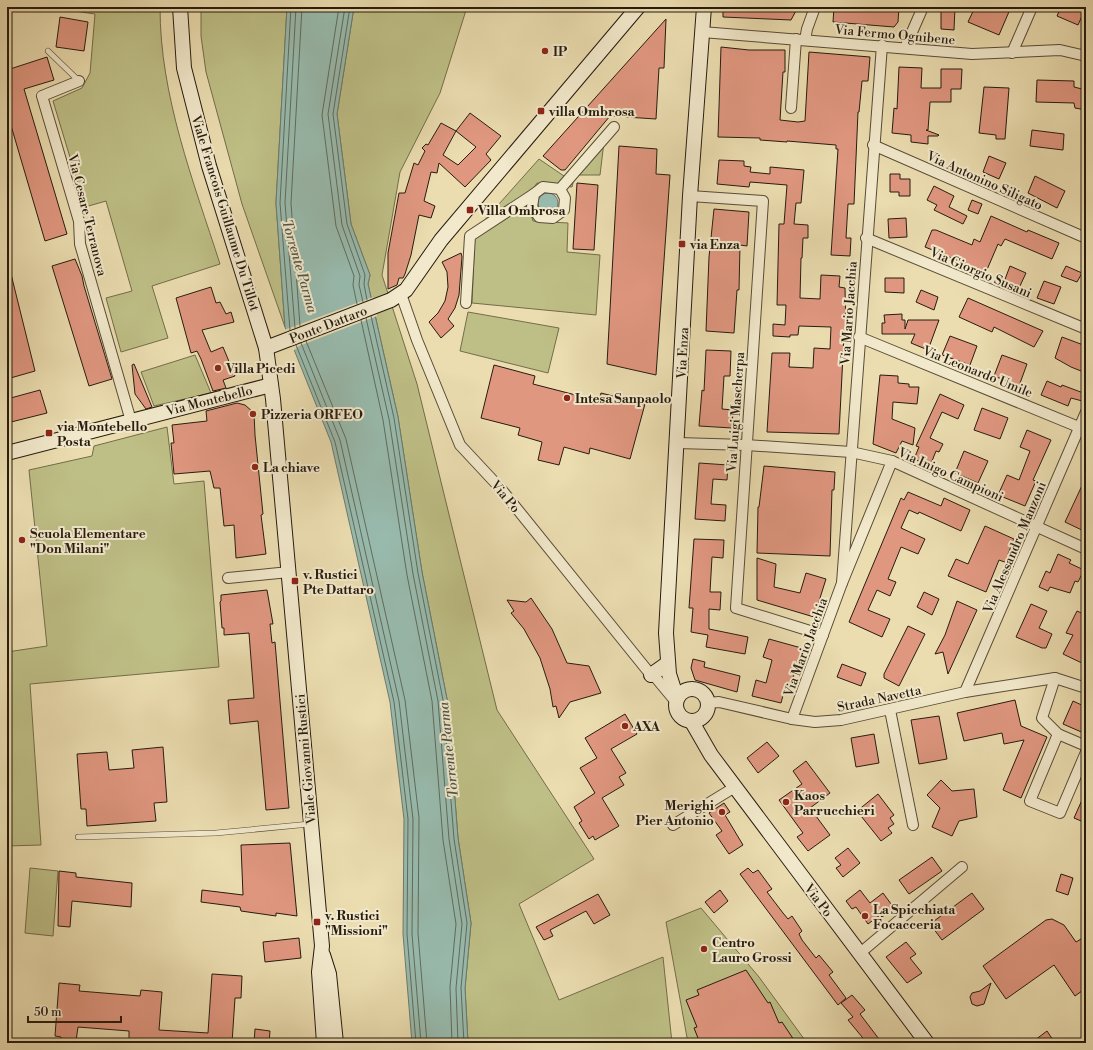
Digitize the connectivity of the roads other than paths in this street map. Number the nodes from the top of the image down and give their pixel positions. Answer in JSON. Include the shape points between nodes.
{"nodes":[{"id":1,"x":180,"y":7,"type":"edge"},
{"id":2,"x":638,"y":7,"type":"edge"},
{"id":3,"x":694,"y":7,"type":"edge"},
{"id":4,"x":704,"y":7,"type":"edge"},
{"id":5,"x":815,"y":7,"type":"edge"},
{"id":6,"x":923,"y":7,"type":"edge"},
{"id":7,"x":1032,"y":7,"type":"edge"},
{"id":8,"x":702,"y":32,"type":"junction"},
{"id":9,"x":800,"y":40,"type":"junction"},
{"id":10,"x":882,"y":45,"type":"junction"},
{"id":11,"x":905,"y":48,"type":"junction"},
{"id":12,"x":48,"y":51,"type":"dead end"},
{"id":13,"x":1012,"y":52,"type":"junction"},
{"id":14,"x":1086,"y":56,"type":"edge"},
{"id":15,"x":79,"y":81,"type":"joint"},
{"id":16,"x":791,"y":108,"type":"dead end"},
{"id":17,"x":614,"y":127,"type":"dead end"},
{"id":18,"x":873,"y":145,"type":"junction"},
{"id":19,"x":560,"y":189,"type":"junction"},
{"id":20,"x":534,"y":194,"type":"junction"},
{"id":21,"x":690,"y":196,"type":"junction"},
{"id":22,"x":866,"y":238,"type":"junction"},
{"id":23,"x":1086,"y":238,"type":"edge"},
{"id":24,"x":396,"y":297,"type":"junction"},
{"id":25,"x":466,"y":303,"type":"dead end"},
{"id":26,"x":1086,"y":329,"type":"edge"},
{"id":27,"x":859,"y":337,"type":"junction"},
{"id":28,"x":266,"y":348,"type":"junction"},
{"id":29,"x":271,"y":385,"type":"junction"},
{"id":30,"x":1086,"y":412,"type":"edge"},
{"id":31,"x":131,"y":421,"type":"junction"},
{"id":32,"x":1083,"y":428,"type":"edge"},
{"id":33,"x":678,"y":443,"type":"junction"},
{"id":34,"x":746,"y":445,"type":"junction"},
{"id":35,"x":851,"y":452,"type":"junction"},
{"id":36,"x":7,"y":453,"type":"edge"},
{"id":37,"x":892,"y":461,"type":"junction"},
{"id":38,"x":1037,"y":526,"type":"junction"},
{"id":39,"x":1086,"y":548,"type":"edge"},
{"id":40,"x":289,"y":572,"type":"junction"},
{"id":41,"x":228,"y":578,"type":"dead end"},
{"id":42,"x":842,"y":583,"type":"junction"},
{"id":43,"x":823,"y":635,"type":"junction"},
{"id":44,"x":668,"y":668,"type":"junction"},
{"id":45,"x":651,"y":675,"type":"junction"},
{"id":46,"x":1055,"y":678,"type":"junction"},
{"id":47,"x":1086,"y":688,"type":"edge"},
{"id":48,"x":688,"y":690,"type":"junction"},
{"id":49,"x":965,"y":692,"type":"junction"},
{"id":50,"x":676,"y":700,"type":"junction"},
{"id":51,"x":708,"y":703,"type":"junction"},
{"id":52,"x":890,"y":710,"type":"junction"},
{"id":53,"x":792,"y":719,"type":"junction"},
{"id":54,"x":697,"y":720,"type":"junction"},
{"id":55,"x":1058,"y":734,"type":"junction"},
{"id":56,"x":1086,"y":746,"type":"edge"},
{"id":57,"x":1086,"y":752,"type":"edge"},
{"id":58,"x":735,"y":787,"type":"junction"},
{"id":59,"x":311,"y":824,"type":"junction"},
{"id":60,"x":674,"y":825,"type":"dead end"},
{"id":61,"x":913,"y":826,"type":"dead end"},
{"id":62,"x":78,"y":837,"type":"dead end"},
{"id":63,"x":962,"y":867,"type":"dead end"},
{"id":64,"x":322,"y":946,"type":"junction"},
{"id":65,"x":859,"y":954,"type":"junction"},
{"id":66,"x":324,"y":1043,"type":"edge"},
{"id":67,"x":336,"y":1043,"type":"edge"},
{"id":68,"x":928,"y":1043,"type":"edge"}],
"edges":[{"from":1,"to":28,"type":"street","name":"Viale Francois Guillaume Du Tillot","via":[[184,68],[209,166]]},
{"from":2,"to":24,"type":"street"},
{"from":3,"to":8,"type":"street","name":"Via Enza"},
{"from":4,"to":8,"type":"street","name":"Via Enza"},
{"from":5,"to":9,"type":"street"},
{"from":6,"to":11,"type":"street"},
{"from":7,"to":13,"type":"street"},
{"from":8,"to":9,"type":"street","name":"Via Fermo Ognibene"},
{"from":8,"to":21,"type":"street","name":"Via Enza"},
{"from":9,"to":10,"type":"street","name":"Via Fermo Ognibene"},
{"from":9,"to":16,"type":"street"},
{"from":10,"to":11,"type":"street","name":"Via Fermo Ognibene"},
{"from":10,"to":18,"type":"street","name":"Via Mario Jacchia"},
{"from":11,"to":13,"type":"street","name":"Via Fermo Ognibene","via":[[972,54]]},
{"from":12,"to":15,"type":"lane","name":"Via Cesare Terranova"},
{"from":13,"to":14,"type":"street","name":"Via Fermo Ognibene","via":[[1060,50]]},
{"from":15,"to":31,"type":"street","name":"Via Cesare Terranova","via":[[42,96],[78,221],[80,244]]},
{"from":17,"to":19,"type":"street"},
{"from":18,"to":22,"type":"street","name":"Via Mario Jacchia"},
{"from":18,"to":23,"type":"street","name":"Via Antonino Siligato"},
{"from":19,"to":20,"type":"street","via":[[543,187]]},
{"from":19,"to":20,"type":"street","via":[[565,198],[564,210],[553,218],[539,217],[532,207]]},
{"from":20,"to":25,"type":"street","via":[[470,236]]},
{"from":21,"to":33,"type":"street","name":"Via Enza"},
{"from":21,"to":34,"type":"street","name":"Via Luigi Mascherpa","via":[[763,201]]},
{"from":22,"to":26,"type":"street","name":"Via Giorgio Susani"},
{"from":22,"to":27,"type":"street","name":"Via Mario Jacchia"},
{"from":24,"to":28,"type":"street","name":"Ponte Dattaro"},
{"from":24,"to":45,"type":"street","name":"Via Po","via":[[417,340],[460,445],[498,486]]},
{"from":27,"to":32,"type":"street","name":"Via Leonardo Umile"},
{"from":27,"to":35,"type":"street","name":"Via Mario Jacchia"},
{"from":28,"to":29,"type":"street","name":"Viale Giovanni Rustici"},
{"from":29,"to":31,"type":"street","name":"Via Montebello"},
{"from":29,"to":40,"type":"street","name":"Viale Giovanni Rustici"},
{"from":30,"to":32,"type":"street","name":"Via Alessandro Manzoni"},
{"from":31,"to":36,"type":"street","name":"Via Montebello"},
{"from":32,"to":38,"type":"street","name":"Via Alessandro Manzoni"},
{"from":33,"to":34,"type":"street","name":"Via Inigo Campioni"},
{"from":33,"to":44,"type":"street","name":"Via Enza","via":[[666,633]]},
{"from":34,"to":35,"type":"street","name":"Via Inigo Campioni"},
{"from":34,"to":43,"type":"street","name":"Via Luigi Mascherpa","via":[[736,608]]},
{"from":35,"to":37,"type":"street","name":"Via Inigo Campioni"},
{"from":35,"to":42,"type":"street","name":"Via Mario Jacchia"},
{"from":37,"to":38,"type":"street","name":"Via Inigo Campioni"},
{"from":37,"to":42,"type":"street","name":"Via Mario Jacchia"},
{"from":38,"to":39,"type":"street","name":"Via Inigo Campioni"},
{"from":38,"to":49,"type":"street","name":"Via Alessandro Manzoni"},
{"from":40,"to":41,"type":"street"},
{"from":40,"to":59,"type":"street","name":"Viale Giovanni Rustici"},
{"from":42,"to":43,"type":"street","name":"Via Mario Jacchia"},
{"from":43,"to":53,"type":"street","name":"Via Mario Jacchia"},
{"from":44,"to":45,"type":"street"},
{"from":44,"to":48,"type":"street"},
{"from":44,"to":50,"type":"street","name":"Via Po"},
{"from":45,"to":50,"type":"street","name":"Via Po"},
{"from":46,"to":47,"type":"street","name":"Strada Navetta"},
{"from":46,"to":49,"type":"street","name":"Strada Navetta"},
{"from":46,"to":55,"type":"street","via":[[1042,718]]},
{"from":48,"to":50,"type":"street","via":[[683,691]]},
{"from":48,"to":51,"type":"street","via":[[699,690]]},
{"from":49,"to":52,"type":"street","name":"Strada Navetta"},
{"from":50,"to":54,"type":"street","name":"Via Po","via":[[679,716],[687,721]]},
{"from":51,"to":53,"type":"street","name":"Strada Navetta","via":[[719,702]]},
{"from":51,"to":54,"type":"street","via":[[708,709]]},
{"from":52,"to":53,"type":"street","name":"Strada Navetta","via":[[841,720],[815,722]]},
{"from":52,"to":61,"type":"street"},
{"from":54,"to":58,"type":"street","name":"Via Po","via":[[711,756]]},
{"from":55,"to":56,"type":"street"},
{"from":55,"to":57,"type":"street","via":[[1030,801],[1060,813]]},
{"from":58,"to":60,"type":"street"},
{"from":58,"to":65,"type":"street","name":"Via Po"},
{"from":59,"to":62,"type":"lane","via":[[216,833]]},
{"from":59,"to":64,"type":"street","name":"Viale Giovanni Rustici"},
{"from":63,"to":65,"type":"street"},
{"from":64,"to":66,"type":"street","name":"Viale Giovanni Rustici","via":[[319,972]]},
{"from":64,"to":67,"type":"street","name":"Viale Giovanni Rustici","via":[[329,974]]},
{"from":65,"to":68,"type":"street","name":"Via Po"}]}
